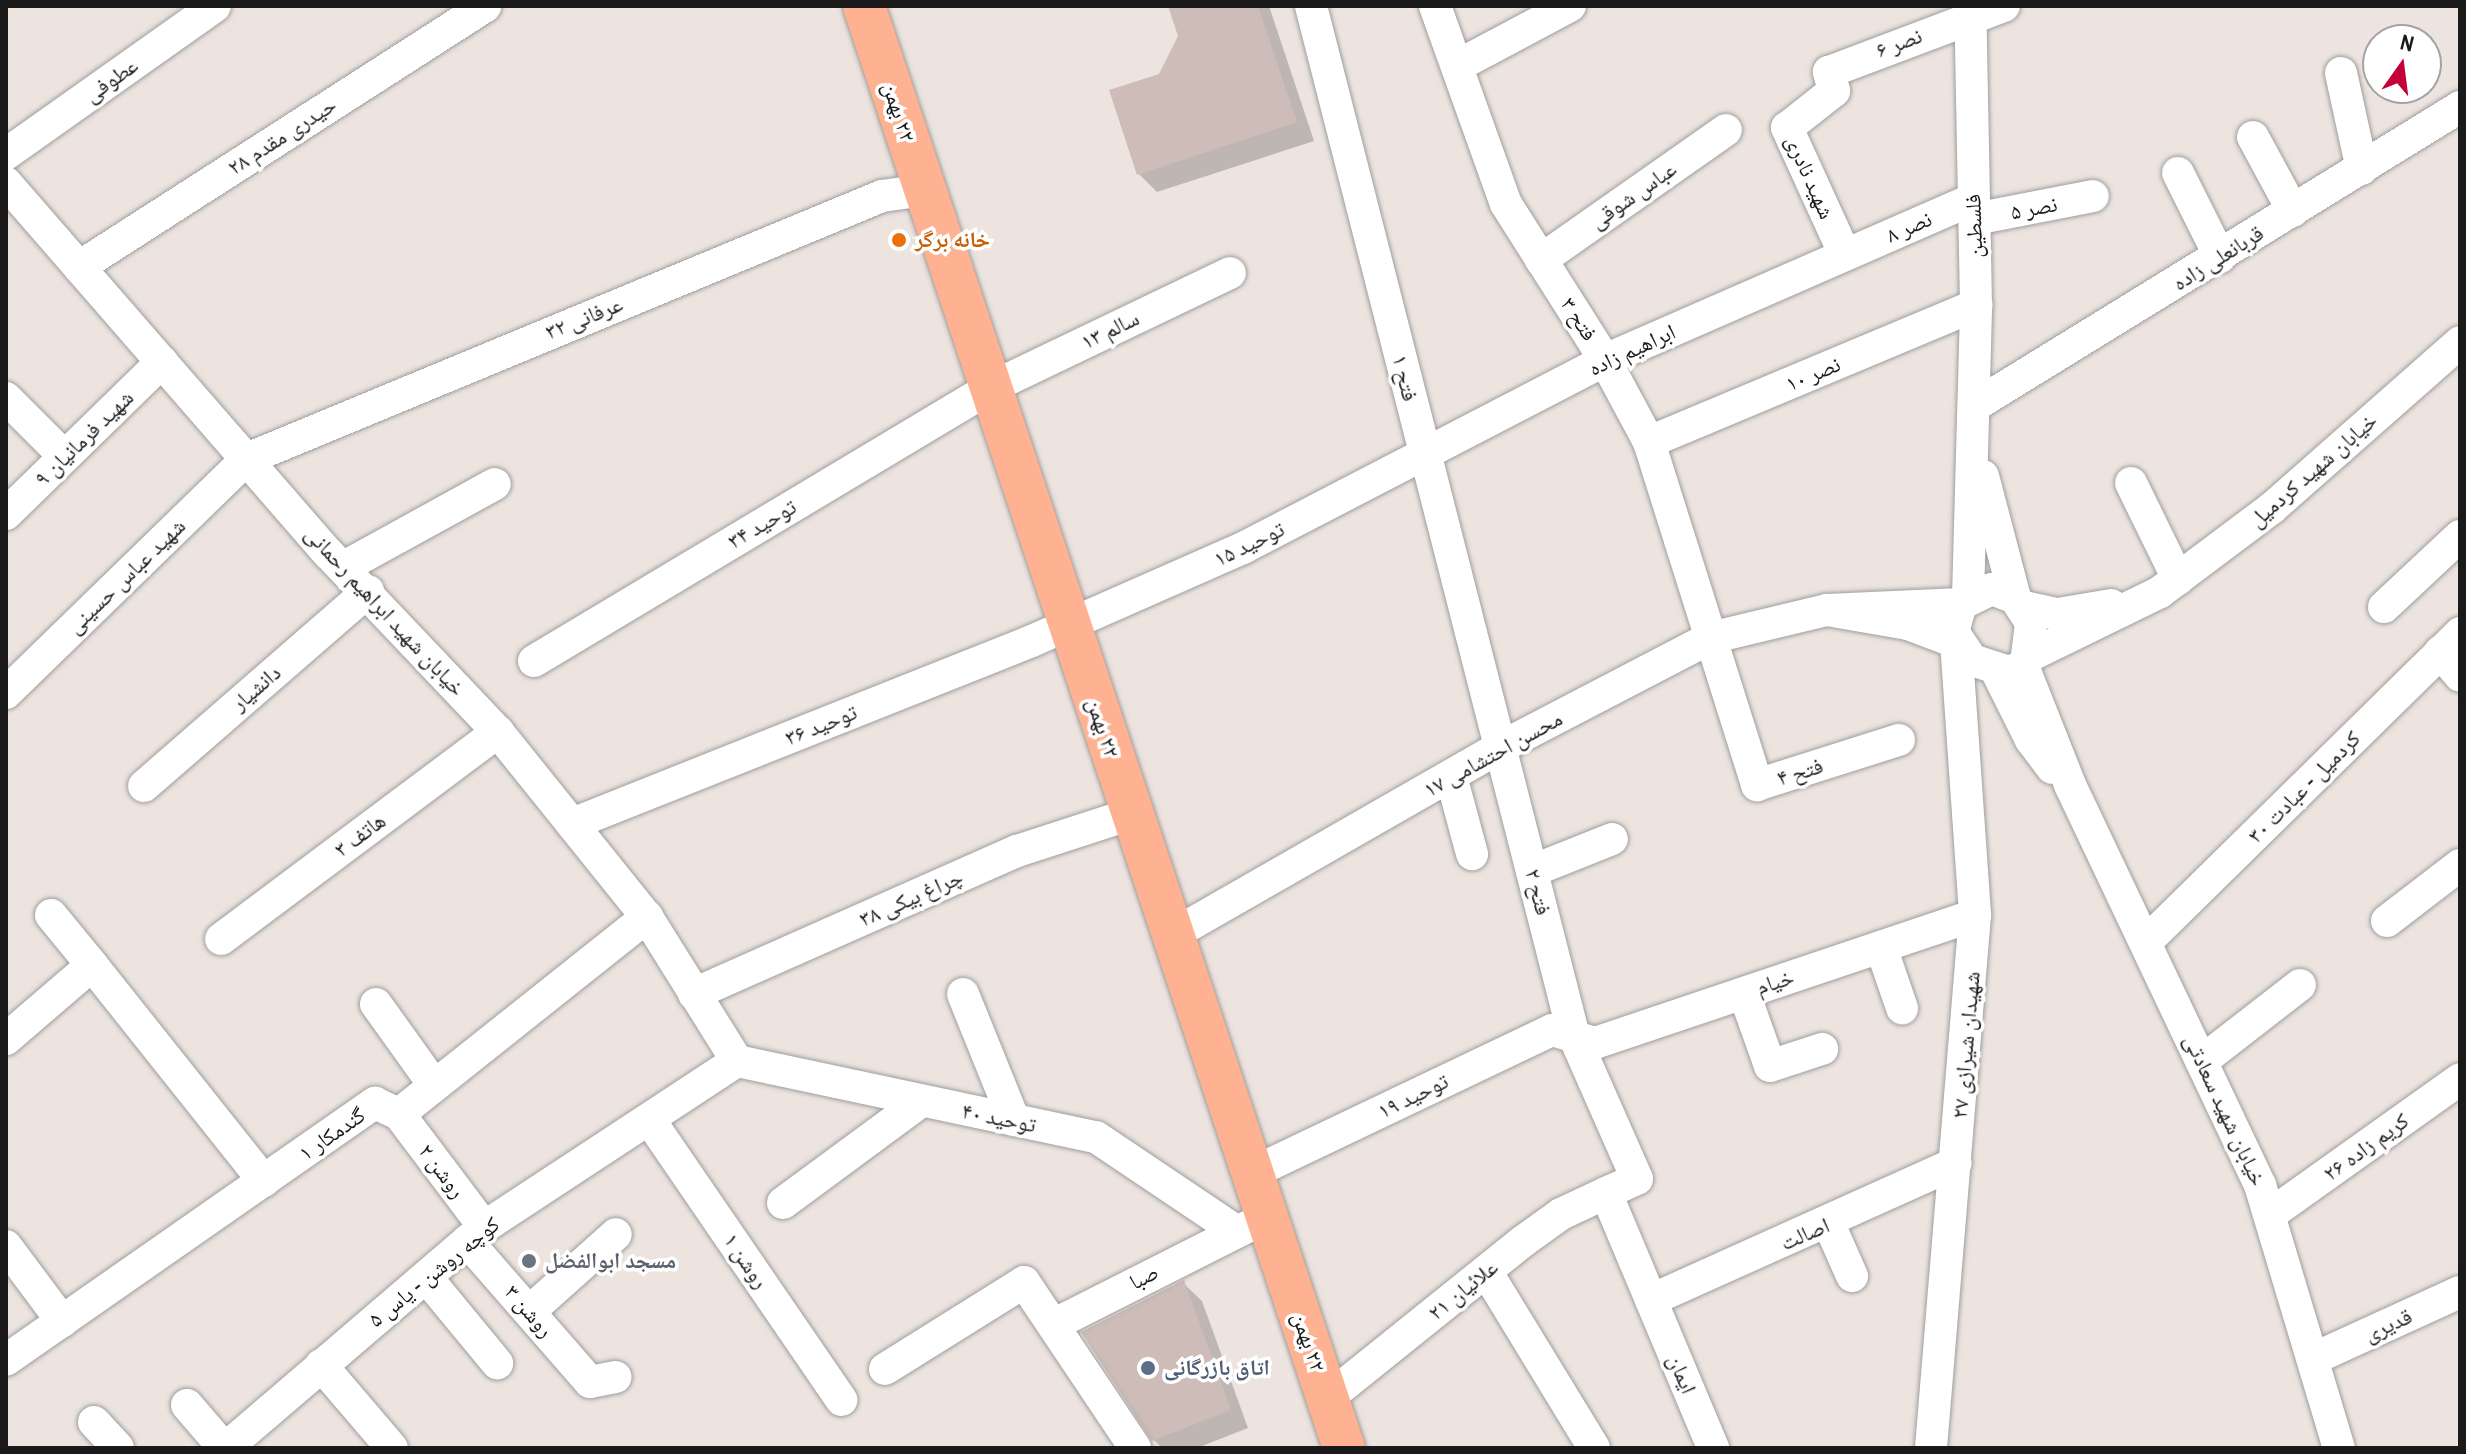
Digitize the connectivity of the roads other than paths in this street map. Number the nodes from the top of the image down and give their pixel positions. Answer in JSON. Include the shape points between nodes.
{"nodes":[{"id":1,"x":215,"y":6,"type":"edge"},
{"id":2,"x":485,"y":6,"type":"edge"},
{"id":3,"x":864,"y":6,"type":"edge"},
{"id":4,"x":1311,"y":6,"type":"edge"},
{"id":5,"x":1570,"y":6,"type":"edge"},
{"id":6,"x":2004,"y":6,"type":"edge"},
{"id":7,"x":1434,"y":7,"type":"edge"},
{"id":8,"x":1970,"y":11,"type":"edge"},
{"id":9,"x":1457,"y":66,"type":"junction"},
{"id":10,"x":1829,"y":72,"type":"joint"},
{"id":11,"x":2341,"y":73,"type":"dead end"},
{"id":12,"x":2460,"y":107,"type":"edge"},
{"id":13,"x":1726,"y":130,"type":"dead end"},
{"id":14,"x":2253,"y":137,"type":"dead end"},
{"id":15,"x":6,"y":154,"type":"edge"},
{"id":16,"x":2362,"y":169,"type":"junction"},
{"id":17,"x":2178,"y":173,"type":"dead end"},
{"id":18,"x":7,"y":187,"type":"edge"},
{"id":19,"x":924,"y":190,"type":"junction"},
{"id":20,"x":2093,"y":196,"type":"dead end"},
{"id":21,"x":1974,"y":209,"type":"junction"},
{"id":22,"x":2293,"y":211,"type":"junction"},
{"id":23,"x":1845,"y":255,"type":"junction"},
{"id":24,"x":2220,"y":257,"type":"junction"},
{"id":25,"x":1541,"y":260,"type":"junction"},
{"id":26,"x":79,"y":267,"type":"junction"},
{"id":27,"x":1230,"y":273,"type":"dead end"},
{"id":28,"x":1976,"y":305,"type":"junction"},
{"id":29,"x":2460,"y":342,"type":"edge"},
{"id":30,"x":1605,"y":360,"type":"junction"},
{"id":31,"x":162,"y":362,"type":"junction"},
{"id":32,"x":990,"y":388,"type":"junction"},
{"id":33,"x":6,"y":398,"type":"edge"},
{"id":34,"x":1974,"y":406,"type":"junction"},
{"id":35,"x":1649,"y":442,"type":"junction"},
{"id":36,"x":1975,"y":446,"type":"junction"},
{"id":37,"x":63,"y":455,"type":"junction"},
{"id":38,"x":1425,"y":455,"type":"junction"},
{"id":39,"x":247,"y":459,"type":"junction"},
{"id":40,"x":2131,"y":483,"type":"dead end"},
{"id":41,"x":495,"y":484,"type":"dead end"},
{"id":42,"x":6,"y":514,"type":"edge"},
{"id":43,"x":2460,"y":536,"type":"edge"},
{"id":44,"x":344,"y":567,"type":"junction"},
{"id":45,"x":2169,"y":585,"type":"junction"},
{"id":46,"x":368,"y":591,"type":"junction"},
{"id":47,"x":1965,"y":600,"type":"junction"},
{"id":48,"x":2019,"y":602,"type":"junction"},
{"id":49,"x":2384,"y":607,"type":"dead end"},
{"id":50,"x":1827,"y":610,"type":"junction"},
{"id":51,"x":1069,"y":625,"type":"junction"},
{"id":52,"x":1710,"y":638,"type":"junction"},
{"id":53,"x":1956,"y":642,"type":"junction"},
{"id":54,"x":2453,"y":654,"type":"edge"},
{"id":55,"x":534,"y":661,"type":"dead end"},
{"id":56,"x":2015,"y":665,"type":"junction"},
{"id":57,"x":6,"y":693,"type":"edge"},
{"id":58,"x":498,"y":732,"type":"junction"},
{"id":59,"x":1899,"y":740,"type":"dead end"},
{"id":60,"x":1497,"y":749,"type":"junction"},
{"id":61,"x":1451,"y":776,"type":"junction"},
{"id":62,"x":144,"y":786,"type":"dead end"},
{"id":63,"x":1131,"y":814,"type":"junction"},
{"id":64,"x":572,"y":824,"type":"junction"},
{"id":65,"x":1612,"y":839,"type":"dead end"},
{"id":66,"x":1472,"y":854,"type":"dead end"},
{"id":67,"x":1532,"y":871,"type":"junction"},
{"id":68,"x":2456,"y":878,"type":"edge"},
{"id":69,"x":51,"y":915,"type":"dead end"},
{"id":70,"x":1975,"y":915,"type":"junction"},
{"id":71,"x":647,"y":917,"type":"junction"},
{"id":72,"x":2387,"y":921,"type":"dead end"},
{"id":73,"x":1174,"y":934,"type":"junction"},
{"id":74,"x":221,"y":939,"type":"dead end"},
{"id":75,"x":2148,"y":940,"type":"junction"},
{"id":76,"x":1881,"y":947,"type":"junction"},
{"id":77,"x":92,"y":965,"type":"junction"},
{"id":78,"x":2300,"y":985,"type":"dead end"},
{"id":79,"x":1744,"y":993,"type":"junction"},
{"id":80,"x":694,"y":994,"type":"junction"},
{"id":81,"x":963,"y":994,"type":"dead end"},
{"id":82,"x":376,"y":1004,"type":"dead end"},
{"id":83,"x":1902,"y":1008,"type":"dead end"},
{"id":84,"x":1574,"y":1036,"type":"junction"},
{"id":85,"x":6,"y":1039,"type":"edge"},
{"id":86,"x":1822,"y":1049,"type":"dead end"},
{"id":87,"x":737,"y":1061,"type":"junction"},
{"id":88,"x":2202,"y":1061,"type":"junction"},
{"id":89,"x":2460,"y":1079,"type":"edge"},
{"id":90,"x":434,"y":1085,"type":"junction"},
{"id":91,"x":920,"y":1102,"type":"junction"},
{"id":92,"x":399,"y":1114,"type":"junction"},
{"id":93,"x":1014,"y":1120,"type":"junction"},
{"id":94,"x":651,"y":1122,"type":"junction"},
{"id":95,"x":1956,"y":1163,"type":"junction"},
{"id":96,"x":1252,"y":1173,"type":"junction"},
{"id":97,"x":264,"y":1181,"type":"junction"},
{"id":98,"x":1606,"y":1193,"type":"junction"},
{"id":99,"x":783,"y":1203,"type":"dead end"},
{"id":100,"x":2271,"y":1214,"type":"junction"},
{"id":101,"x":1829,"y":1224,"type":"junction"},
{"id":102,"x":1251,"y":1225,"type":"junction"},
{"id":103,"x":476,"y":1234,"type":"junction"},
{"id":104,"x":616,"y":1234,"type":"dead end"},
{"id":105,"x":6,"y":1246,"type":"edge"},
{"id":106,"x":1486,"y":1271,"type":"junction"},
{"id":107,"x":1852,"y":1276,"type":"dead end"},
{"id":108,"x":426,"y":1277,"type":"junction"},
{"id":109,"x":2460,"y":1292,"type":"edge"},
{"id":110,"x":1651,"y":1300,"type":"junction"},
{"id":111,"x":530,"y":1311,"type":"junction"},
{"id":112,"x":62,"y":1321,"type":"junction"},
{"id":113,"x":1053,"y":1325,"type":"junction"},
{"id":114,"x":2315,"y":1358,"type":"junction"},
{"id":115,"x":6,"y":1360,"type":"edge"},
{"id":116,"x":497,"y":1363,"type":"dead end"},
{"id":117,"x":321,"y":1365,"type":"junction"},
{"id":118,"x":885,"y":1369,"type":"dead end"},
{"id":119,"x":603,"y":1380,"type":"dead end"},
{"id":120,"x":1328,"y":1398,"type":"junction"},
{"id":121,"x":841,"y":1400,"type":"dead end"},
{"id":122,"x":187,"y":1405,"type":"dead end"},
{"id":123,"x":94,"y":1422,"type":"dead end"},
{"id":124,"x":118,"y":1448,"type":"edge"},
{"id":125,"x":225,"y":1448,"type":"edge"},
{"id":126,"x":392,"y":1448,"type":"edge"},
{"id":127,"x":1135,"y":1448,"type":"edge"},
{"id":128,"x":1344,"y":1448,"type":"edge"},
{"id":129,"x":1594,"y":1448,"type":"edge"},
{"id":130,"x":1713,"y":1448,"type":"edge"},
{"id":131,"x":1931,"y":1448,"type":"edge"},
{"id":132,"x":2339,"y":1448,"type":"edge"}],
"edges":[{"from":1,"to":15,"type":"street","name":"عطوفی"},
{"from":2,"to":26,"type":"street","name":"حیدری مقدم ۲۸"},
{"from":3,"to":19,"type":"main road","name":"٢٢ بهمن"},
{"from":4,"to":38,"type":"street","name":"فتح ۱"},
{"from":5,"to":9,"type":"street"},
{"from":6,"to":8,"type":"street","name":"نصر ۶"},
{"from":7,"to":9,"type":"street","name":"فتح ۳"},
{"from":8,"to":10,"type":"street","name":"نصر ۶"},
{"from":8,"to":21,"type":"street","name":"فلسطین"},
{"from":9,"to":25,"type":"street","name":"فتح ۳","via":[[1490,167]]},
{"from":10,"to":23,"type":"street","name":"شهید نادری","via":[[1834,91],[1787,128]]},
{"from":11,"to":16,"type":"street"},
{"from":12,"to":16,"type":"street","name":"قربانعلی زاده"},
{"from":13,"to":25,"type":"street","name":"عباس شوقی"},
{"from":14,"to":22,"type":"street"},
{"from":16,"to":22,"type":"street","name":"قربانعلی زاده"},
{"from":17,"to":24,"type":"street"},
{"from":18,"to":26,"type":"street","name":"خیابان شهید ابراهیم رحمانی"},
{"from":19,"to":32,"type":"main road","name":"٢٢ بهمن"},
{"from":19,"to":39,"type":"street","name":"عرفانی ۳۲","via":[[882,196]]},
{"from":20,"to":21,"type":"street","name":"نصر ۵"},
{"from":21,"to":23,"type":"street","name":"نصر ۸"},
{"from":21,"to":28,"type":"street","name":"فلسطین"},
{"from":22,"to":24,"type":"street","name":"قربانعلی زاده"},
{"from":23,"to":30,"type":"street","name":"ابراهیم زاده"},
{"from":24,"to":34,"type":"street","name":"قربانعلی زاده"},
{"from":25,"to":30,"type":"street","name":"فتح ۳"},
{"from":26,"to":31,"type":"street","name":"خیابان شهید ابراهیم رحمانی"},
{"from":27,"to":32,"type":"street","name":"سالم ۱۳"},
{"from":28,"to":34,"type":"street","name":"فلسطین"},
{"from":28,"to":35,"type":"street","name":"نصر ۱۰"},
{"from":29,"to":45,"type":"street","name":"خیابان شهید کردمیل","via":[[2272,508]]},
{"from":30,"to":35,"type":"street","name":"فتح ۳"},
{"from":30,"to":38,"type":"street","name":"ابراهیم زاده"},
{"from":31,"to":37,"type":"street","name":"شهید فرمانیان ۹"},
{"from":31,"to":39,"type":"street","name":"خیابان شهید ابراهیم رحمانی"},
{"from":32,"to":51,"type":"main road","name":"٢٢ بهمن"},
{"from":32,"to":55,"type":"street","name":"توحید ۳۴"},
{"from":33,"to":37,"type":"street"},
{"from":34,"to":36,"type":"street","name":"فلسطین"},
{"from":35,"to":52,"type":"street","name":"فتح ۳"},
{"from":36,"to":47,"type":"street"},
{"from":36,"to":48,"type":"street"},
{"from":37,"to":42,"type":"street","name":"شهید فرمانیان ۹"},
{"from":38,"to":51,"type":"street","name":"توحید ۱۵","via":[[1243,548]]},
{"from":38,"to":60,"type":"street","name":"فتح ۱"},
{"from":39,"to":44,"type":"street","name":"خیابان شهید ابراهیم رحمانی"},
{"from":39,"to":57,"type":"street","name":"شهید عباس حسینی"},
{"from":40,"to":45,"type":"street"},
{"from":41,"to":44,"type":"street"},
{"from":43,"to":49,"type":"street"},
{"from":44,"to":46,"type":"street","name":"خیابان شهید ابراهیم رحمانی"},
{"from":45,"to":48,"type":"street","via":[[2093,610],[2058,614]]},
{"from":45,"to":56,"type":"street"},
{"from":46,"to":58,"type":"street","name":"خیابان شهید ابراهیم رحمانی"},
{"from":46,"to":62,"type":"street","name":"دانشیار"},
{"from":47,"to":48,"type":"street","via":[[1992,589]]},
{"from":47,"to":50,"type":"street","name":"محسن احتشامی ۱۷"},
{"from":47,"to":53,"type":"street","via":[[1953,622]]},
{"from":48,"to":56,"type":"street","via":[[2032,633]]},
{"from":50,"to":52,"type":"street","name":"محسن احتشامی ۱۷"},
{"from":50,"to":53,"type":"street","name":"محسن احتشامی ۱۷","via":[[1908,624]]},
{"from":51,"to":63,"type":"main road","name":"٢٢ بهمن"},
{"from":51,"to":64,"type":"street","name":"توحید ۳۶"},
{"from":52,"to":59,"type":"street","name":"فتح ۴","via":[[1757,785]]},
{"from":52,"to":60,"type":"street","name":"محسن احتشامی ۱۷"},
{"from":53,"to":56,"type":"street","via":[[1972,660]]},
{"from":53,"to":70,"type":"street","name":"شهیدان شیرازی ۲۷"},
{"from":54,"to":75,"type":"street","name":"کردمیل - عبادت ۳۰"},
{"from":56,"to":75,"type":"street","name":"خیابان شهید سعادتی","via":[[2031,740],[2071,787]]},
{"from":58,"to":64,"type":"street","name":"خیابان شهید ابراهیم رحمانی"},
{"from":58,"to":74,"type":"street","name":"هاتف ۳"},
{"from":60,"to":61,"type":"street","name":"محسن احتشامی ۱۷"},
{"from":60,"to":67,"type":"street","name":"فتح ۲"},
{"from":61,"to":66,"type":"street"},
{"from":61,"to":73,"type":"street","name":"محسن احتشامی ۱۷"},
{"from":63,"to":73,"type":"main road","name":"٢٢ بهمن"},
{"from":63,"to":80,"type":"street","name":"چراغ بیکی ۳۸","via":[[1017,851]]},
{"from":64,"to":71,"type":"street","name":"خیابان شهید ابراهیم رحمانی"},
{"from":65,"to":67,"type":"street"},
{"from":67,"to":84,"type":"street","name":"فتح ۲"},
{"from":68,"to":72,"type":"street"},
{"from":69,"to":77,"type":"street"},
{"from":70,"to":76,"type":"street","name":"خیام"},
{"from":70,"to":95,"type":"street","name":"شهیدان شیرازی ۲۷"},
{"from":71,"to":80,"type":"street","name":"خیابان شهید ابراهیم رحمانی"},
{"from":71,"to":90,"type":"street","name":"گندمکار ۱"},
{"from":73,"to":96,"type":"main road","name":"٢٢ بهمن"},
{"from":75,"to":88,"type":"street","name":"خیابان شهید سعادتی"},
{"from":76,"to":79,"type":"street","name":"خیام"},
{"from":76,"to":83,"type":"street"},
{"from":77,"to":85,"type":"street"},
{"from":77,"to":97,"type":"street"},
{"from":78,"to":88,"type":"street"},
{"from":79,"to":84,"type":"street","name":"خیام","via":[[1595,1043]]},
{"from":79,"to":86,"type":"street","via":[[1770,1066]]},
{"from":80,"to":87,"type":"street","name":"خیابان شهید ابراهیم رحمانی"},
{"from":81,"to":93,"type":"street"},
{"from":82,"to":90,"type":"street"},
{"from":84,"to":96,"type":"street","name":"توحید ۱۹","via":[[1552,1030]]},
{"from":84,"to":98,"type":"street","name":"فتح ۲","via":[[1637,1179]]},
{"from":87,"to":91,"type":"street","name":"توحید ۴۰"},
{"from":87,"to":94,"type":"street","name":"کوچه روشن - یاس ۵"},
{"from":88,"to":100,"type":"street","name":"خیابان شهید سعادتی"},
{"from":89,"to":100,"type":"street","name":"کریم زاده ۲۶"},
{"from":90,"to":92,"type":"street","name":"گندمکار ۱"},
{"from":91,"to":93,"type":"street","name":"توحید ۴۰"},
{"from":91,"to":99,"type":"street"},
{"from":92,"to":97,"type":"street","name":"گندمکار ۱","via":[[375,1103]]},
{"from":92,"to":103,"type":"street","name":"روشن ۲"},
{"from":93,"to":102,"type":"street","name":"توحید ۴۰","via":[[1096,1137]]},
{"from":94,"to":103,"type":"street","name":"کوچه روشن - یاس ۵"},
{"from":94,"to":121,"type":"street","name":"روشن ۱"},
{"from":95,"to":101,"type":"street","name":"اصالت"},
{"from":95,"to":131,"type":"street","name":"شهیدان شیرازی ۲۷"},
{"from":96,"to":102,"type":"main road","name":"٢٢ بهمن"},
{"from":97,"to":112,"type":"street","name":"گندمکار ۱"},
{"from":98,"to":106,"type":"street","name":"علائیان ۲۱","via":[[1561,1214]]},
{"from":98,"to":110,"type":"street","name":"ایمان"},
{"from":100,"to":114,"type":"street","name":"خیابان شهید سعادتی"},
{"from":101,"to":107,"type":"street"},
{"from":101,"to":110,"type":"street","name":"اصالت"},
{"from":102,"to":113,"type":"street","name":"صبا"},
{"from":102,"to":120,"type":"main road","name":"٢٢ بهمن"},
{"from":103,"to":108,"type":"street","name":"کوچه روشن - یاس ۵"},
{"from":103,"to":111,"type":"street","name":"روشن ۳"},
{"from":104,"to":111,"type":"street"},
{"from":105,"to":112,"type":"street"},
{"from":106,"to":120,"type":"street","name":"علائیان ۲۱"},
{"from":106,"to":129,"type":"street"},
{"from":108,"to":116,"type":"street"},
{"from":108,"to":117,"type":"street","name":"کوچه روشن - یاس ۵"},
{"from":109,"to":114,"type":"street","name":"قدیری"},
{"from":110,"to":130,"type":"street","name":"ایمان"},
{"from":111,"to":119,"type":"street","name":"روشن ۳"},
{"from":112,"to":115,"type":"street","name":"گندمکار ۱"},
{"from":113,"to":118,"type":"street","via":[[1024,1282]]},
{"from":113,"to":127,"type":"street"},
{"from":114,"to":132,"type":"street","name":"خیابان شهید سعادتی"},
{"from":117,"to":125,"type":"street","name":"کوچه روشن - یاس ۵"},
{"from":117,"to":126,"type":"street"},
{"from":120,"to":128,"type":"main road","name":"٢٢ بهمن"},
{"from":122,"to":125,"type":"street"},
{"from":123,"to":124,"type":"street"}]}
